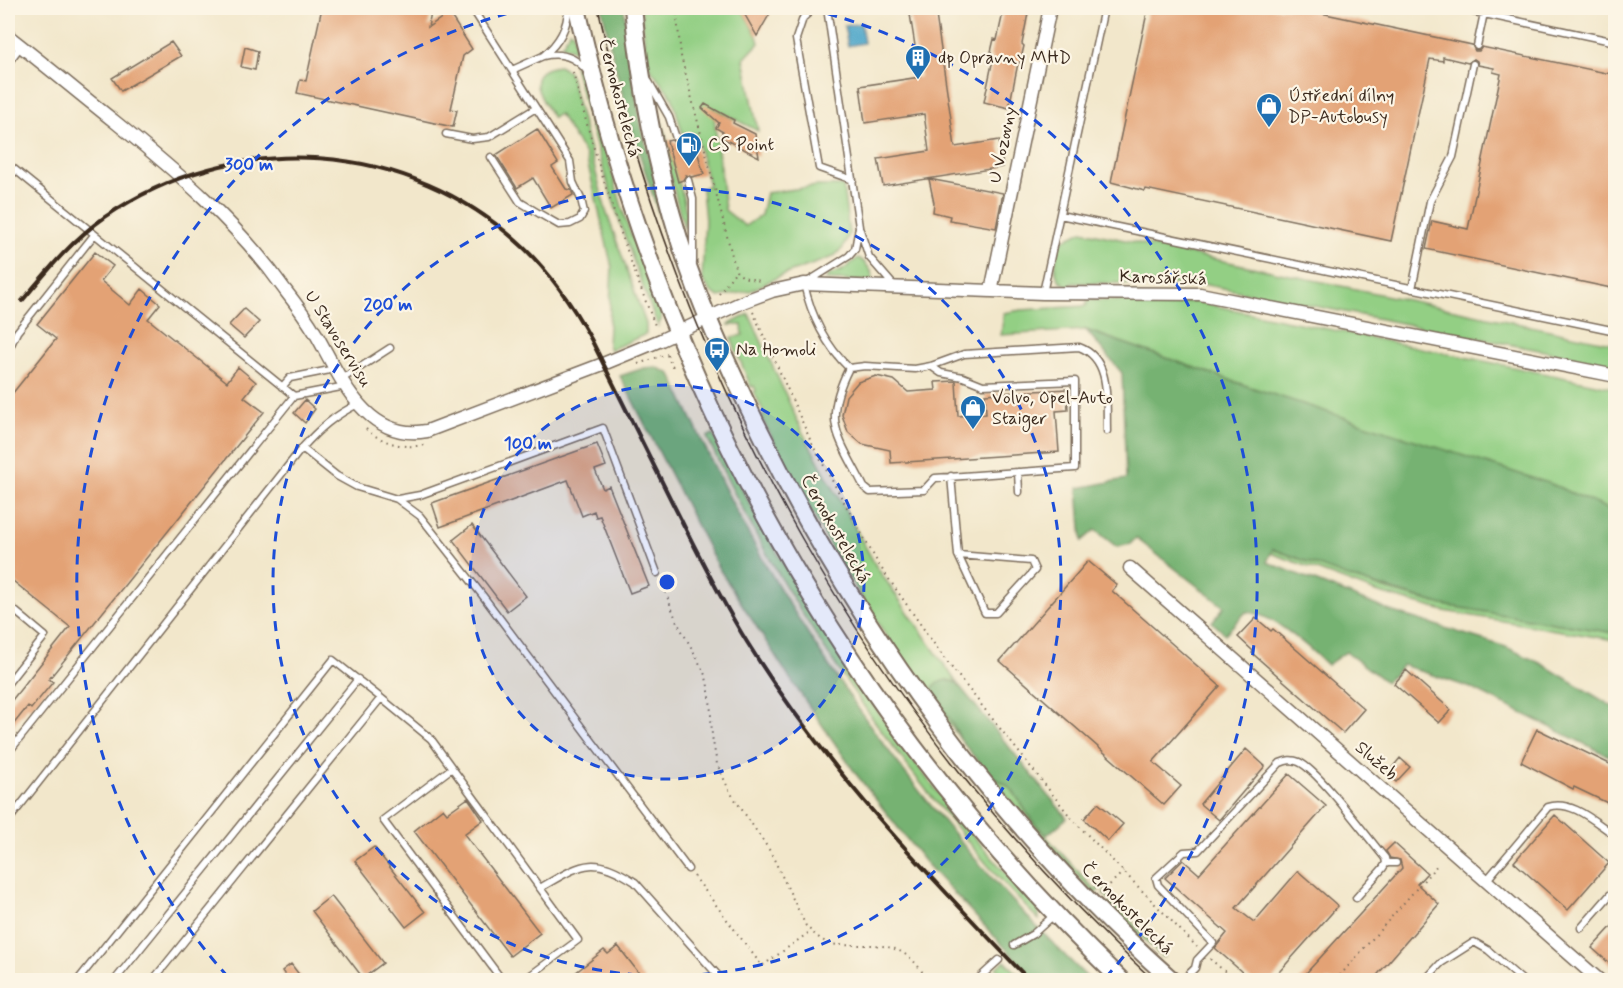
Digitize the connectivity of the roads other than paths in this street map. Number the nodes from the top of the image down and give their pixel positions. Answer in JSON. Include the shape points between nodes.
{"nodes":[{"id":1,"x":472,"y":8,"type":"edge"},
{"id":2,"x":568,"y":8,"type":"edge"},
{"id":3,"x":577,"y":8,"type":"edge"},
{"id":4,"x":633,"y":8,"type":"edge"},
{"id":5,"x":814,"y":8,"type":"edge"},
{"id":6,"x":827,"y":8,"type":"edge"},
{"id":7,"x":1050,"y":8,"type":"edge"},
{"id":8,"x":1104,"y":8,"type":"edge"},
{"id":9,"x":1456,"y":8,"type":"edge"},
{"id":10,"x":1484,"y":14,"type":"junction"},
{"id":11,"x":8,"y":36,"type":"edge"},
{"id":12,"x":1616,"y":42,"type":"edge"},
{"id":13,"x":21,"y":46,"type":"junction"},
{"id":14,"x":1477,"y":46,"type":"dead end"},
{"id":15,"x":543,"y":56,"type":"junction"},
{"id":16,"x":8,"y":63,"type":"edge"},
{"id":17,"x":1473,"y":64,"type":"dead end"},
{"id":18,"x":639,"y":65,"type":"junction"},
{"id":19,"x":512,"y":70,"type":"junction"},
{"id":20,"x":594,"y":80,"type":"junction"},
{"id":21,"x":536,"y":108,"type":"junction"},
{"id":22,"x":446,"y":134,"type":"dead end"},
{"id":23,"x":676,"y":138,"type":"dead end"},
{"id":24,"x":491,"y":157,"type":"dead end"},
{"id":25,"x":8,"y":165,"type":"edge"},
{"id":26,"x":688,"y":180,"type":"dead end"},
{"id":27,"x":853,"y":180,"type":"junction"},
{"id":28,"x":1060,"y":215,"type":"junction"},
{"id":29,"x":859,"y":227,"type":"junction"},
{"id":30,"x":94,"y":236,"type":"junction"},
{"id":31,"x":693,"y":278,"type":"junction"},
{"id":32,"x":804,"y":284,"type":"junction"},
{"id":33,"x":896,"y":288,"type":"junction"},
{"id":34,"x":1412,"y":289,"type":"junction"},
{"id":35,"x":991,"y":291,"type":"junction"},
{"id":36,"x":1043,"y":293,"type":"junction"},
{"id":37,"x":708,"y":317,"type":"junction"},
{"id":38,"x":1616,"y":331,"type":"edge"},
{"id":39,"x":677,"y":333,"type":"junction"},
{"id":40,"x":390,"y":348,"type":"dead end"},
{"id":41,"x":8,"y":351,"type":"edge"},
{"id":42,"x":931,"y":366,"type":"junction"},
{"id":43,"x":849,"y":368,"type":"junction"},
{"id":44,"x":1616,"y":376,"type":"edge"},
{"id":45,"x":341,"y":378,"type":"junction"},
{"id":46,"x":282,"y":387,"type":"junction"},
{"id":47,"x":294,"y":396,"type":"junction"},
{"id":48,"x":358,"y":404,"type":"junction"},
{"id":49,"x":1107,"y":431,"type":"dead end"},
{"id":50,"x":302,"y":448,"type":"junction"},
{"id":51,"x":1018,"y":472,"type":"junction"},
{"id":52,"x":951,"y":476,"type":"junction"},
{"id":53,"x":1018,"y":492,"type":"dead end"},
{"id":54,"x":397,"y":499,"type":"junction"},
{"id":55,"x":958,"y":555,"type":"junction"},
{"id":56,"x":1130,"y":568,"type":"dead end"},
{"id":57,"x":657,"y":573,"type":"road end"},
{"id":58,"x":8,"y":605,"type":"edge"},
{"id":59,"x":358,"y":680,"type":"junction"},
{"id":60,"x":8,"y":683,"type":"edge"},
{"id":61,"x":381,"y":698,"type":"junction"},
{"id":62,"x":8,"y":753,"type":"edge"},
{"id":63,"x":452,"y":768,"type":"junction"},
{"id":64,"x":8,"y":821,"type":"edge"},
{"id":65,"x":1616,"y":836,"type":"edge"},
{"id":66,"x":1386,"y":863,"type":"junction"},
{"id":67,"x":1396,"y":863,"type":"dead end"},
{"id":68,"x":688,"y":869,"type":"road end"},
{"id":69,"x":1485,"y":881,"type":"junction"},
{"id":70,"x":540,"y":888,"type":"junction"},
{"id":71,"x":1616,"y":888,"type":"edge"},
{"id":72,"x":1356,"y":898,"type":"dead end"},
{"id":73,"x":1055,"y":915,"type":"junction"},
{"id":74,"x":1581,"y":928,"type":"dead end"},
{"id":75,"x":1014,"y":945,"type":"dead end"},
{"id":76,"x":999,"y":960,"type":"dead end"},
{"id":77,"x":78,"y":981,"type":"edge"},
{"id":78,"x":115,"y":981,"type":"edge"},
{"id":79,"x":153,"y":981,"type":"edge"},
{"id":80,"x":502,"y":981,"type":"edge"},
{"id":81,"x":524,"y":981,"type":"edge"},
{"id":82,"x":722,"y":981,"type":"edge"},
{"id":83,"x":977,"y":981,"type":"edge"},
{"id":84,"x":1121,"y":981,"type":"edge"},
{"id":85,"x":1172,"y":981,"type":"edge"},
{"id":86,"x":1183,"y":981,"type":"edge"},
{"id":87,"x":1425,"y":981,"type":"edge"},
{"id":88,"x":1522,"y":981,"type":"edge"},
{"id":89,"x":1599,"y":981,"type":"edge"}],
"edges":[{"from":1,"to":19,"type":"lane"},
{"from":2,"to":15,"type":"lane","via":[[563,33]]},
{"from":3,"to":20,"type":"main road","name":"Černokostelecká"},
{"from":4,"to":18,"type":"main road","name":"Černokostelecká"},
{"from":5,"to":27,"type":"lane","via":[[803,18],[796,39],[819,168]]},
{"from":6,"to":27,"type":"lane"},
{"from":7,"to":35,"type":"street","name":"U Vozovny"},
{"from":8,"to":28,"type":"lane"},
{"from":9,"to":10,"type":"lane"},
{"from":10,"to":12,"type":"lane"},
{"from":10,"to":14,"type":"lane"},
{"from":11,"to":13,"type":"street","name":"U Stavoservisu"},
{"from":13,"to":16,"type":"lane"},
{"from":13,"to":45,"type":"street","name":"U Stavoservisu","via":[[183,177],[221,213],[284,287]]},
{"from":15,"to":19,"type":"lane"},
{"from":15,"to":20,"type":"lane","via":[[568,56],[585,67]]},
{"from":17,"to":34,"type":"lane","via":[[1453,157],[1430,201]]},
{"from":18,"to":23,"type":"lane","via":[[669,117]]},
{"from":18,"to":31,"type":"main road","name":"Černokostelecká","via":[[661,177]]},
{"from":19,"to":21,"type":"lane"},
{"from":20,"to":39,"type":"main road","name":"Černokostelecká","via":[[630,205]]},
{"from":21,"to":22,"type":"lane","via":[[489,137],[472,139]]},
{"from":21,"to":24,"type":"lane","via":[[570,161],[584,212],[580,219],[559,225],[520,202]]},
{"from":25,"to":30,"type":"lane"},
{"from":26,"to":31,"type":"lane","via":[[693,199]]},
{"from":27,"to":29,"type":"lane"},
{"from":28,"to":34,"type":"lane"},
{"from":28,"to":36,"type":"lane"},
{"from":29,"to":32,"type":"lane","via":[[855,249],[849,256]]},
{"from":29,"to":33,"type":"lane","via":[[869,257]]},
{"from":30,"to":41,"type":"lane","via":[[17,332]]},
{"from":30,"to":46,"type":"lane"},
{"from":31,"to":37,"type":"main road","name":"Černokostelecká"},
{"from":32,"to":33,"type":"street","name":"Karosářská"},
{"from":32,"to":37,"type":"street","name":"Karosářská","via":[[772,291]]},
{"from":32,"to":43,"type":"lane","via":[[814,318],[837,357]]},
{"from":33,"to":35,"type":"street","name":"Karosářská"},
{"from":34,"to":38,"type":"lane"},
{"from":35,"to":36,"type":"street","name":"Karosářská"},
{"from":36,"to":44,"type":"street","name":"Karosářská","via":[[1200,294]]},
{"from":37,"to":39,"type":"street","name":"U Stavoservisu"},
{"from":37,"to":85,"type":"main road","name":"Černokostelecká","via":[[796,502],[906,679],[1023,829]]},
{"from":39,"to":48,"type":"street","name":"U Stavoservisu","via":[[427,432],[414,434],[391,429]]},
{"from":39,"to":73,"type":"main road","name":"Černokostelecká","via":[[680,363],[815,604],[894,723],[994,849]]},
{"from":40,"to":45,"type":"lane"},
{"from":42,"to":43,"type":"lane"},
{"from":42,"to":49,"type":"lane","via":[[964,354],[1079,346],[1090,351],[1104,372]]},
{"from":42,"to":51,"type":"lane","via":[[941,373],[983,385],[1075,381],[1075,468]]},
{"from":43,"to":52,"type":"lane","via":[[833,410],[835,429],[864,487],[870,492],[924,490],[935,478]]},
{"from":45,"to":46,"type":"lane","via":[[290,378]]},
{"from":45,"to":47,"type":"lane"},
{"from":45,"to":48,"type":"street","name":"U Stavoservisu"},
{"from":46,"to":47,"type":"lane"},
{"from":47,"to":62,"type":"lane"},
{"from":48,"to":50,"type":"lane","via":[[325,423]]},
{"from":50,"to":54,"type":"lane","via":[[357,487]]},
{"from":50,"to":64,"type":"lane"},
{"from":51,"to":52,"type":"lane"},
{"from":51,"to":53,"type":"lane"},
{"from":52,"to":55,"type":"lane"},
{"from":54,"to":57,"type":"lane","via":[[420,495],[603,428]]},
{"from":54,"to":68,"type":"lane","via":[[429,526]]},
{"from":55,"to":55,"type":"lane","via":[[985,613],[996,613],[1035,570],[1031,561]]},
{"from":56,"to":69,"type":"street","name":"Služeb"},
{"from":58,"to":60,"type":"lane","via":[[45,636]]},
{"from":59,"to":61,"type":"lane"},
{"from":59,"to":77,"type":"lane","via":[[333,660]]},
{"from":59,"to":78,"type":"lane"},
{"from":61,"to":63,"type":"lane","via":[[432,739]]},
{"from":61,"to":79,"type":"lane"},
{"from":63,"to":70,"type":"lane"},
{"from":63,"to":80,"type":"lane","via":[[383,820]]},
{"from":65,"to":69,"type":"lane","via":[[1575,809],[1564,805],[1548,807]]},
{"from":66,"to":67,"type":"lane"},
{"from":66,"to":72,"type":"lane"},
{"from":66,"to":86,"type":"lane","via":[[1306,766],[1297,761],[1280,763],[1198,851],[1184,852],[1156,878],[1158,885],[1213,943]]},
{"from":69,"to":89,"type":"street","name":"Služeb"},
{"from":70,"to":81,"type":"lane","via":[[578,940]]},
{"from":70,"to":82,"type":"lane","via":[[579,866],[599,864],[624,875],[636,882]]},
{"from":71,"to":74,"type":"lane"},
{"from":73,"to":75,"type":"lane"},
{"from":73,"to":84,"type":"main road","name":"Černokostelecká"},
{"from":76,"to":83,"type":"lane"},
{"from":87,"to":88,"type":"lane","via":[[1441,963],[1474,942]]}]}
